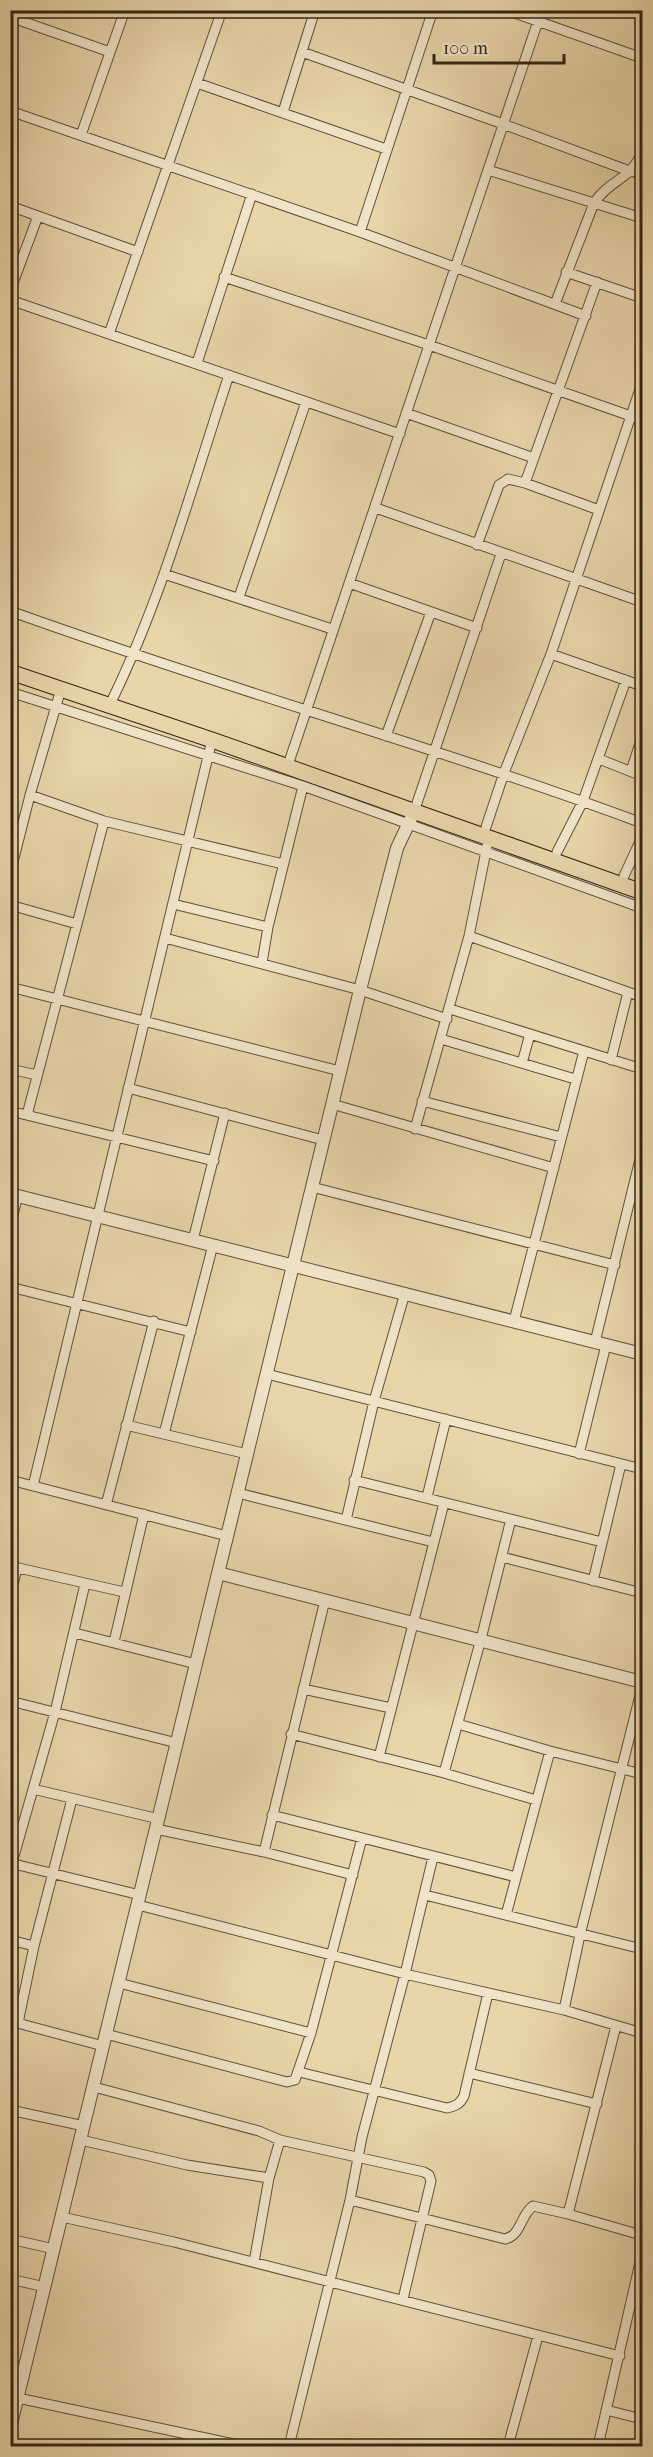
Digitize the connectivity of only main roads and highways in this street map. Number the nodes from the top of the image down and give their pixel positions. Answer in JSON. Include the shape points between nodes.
{"nodes":[{"id":1,"x":10,"y":662,"type":"edge"},
{"id":2,"x":10,"y":672,"type":"edge"},
{"id":3,"x":288,"y":763,"type":"junction"},
{"id":4,"x":487,"y":838,"type":"junction"},
{"id":5,"x":642,"y":882,"type":"edge"},
{"id":6,"x":642,"y":892,"type":"edge"}],
"edges":[{"from":1,"to":3,"type":"main road"},
{"from":2,"to":3,"type":"main road","via":[[210,747]]},
{"from":3,"to":4,"type":"main road"},
{"from":4,"to":5,"type":"main road","via":[[556,852]]},
{"from":4,"to":6,"type":"main road"}]}
